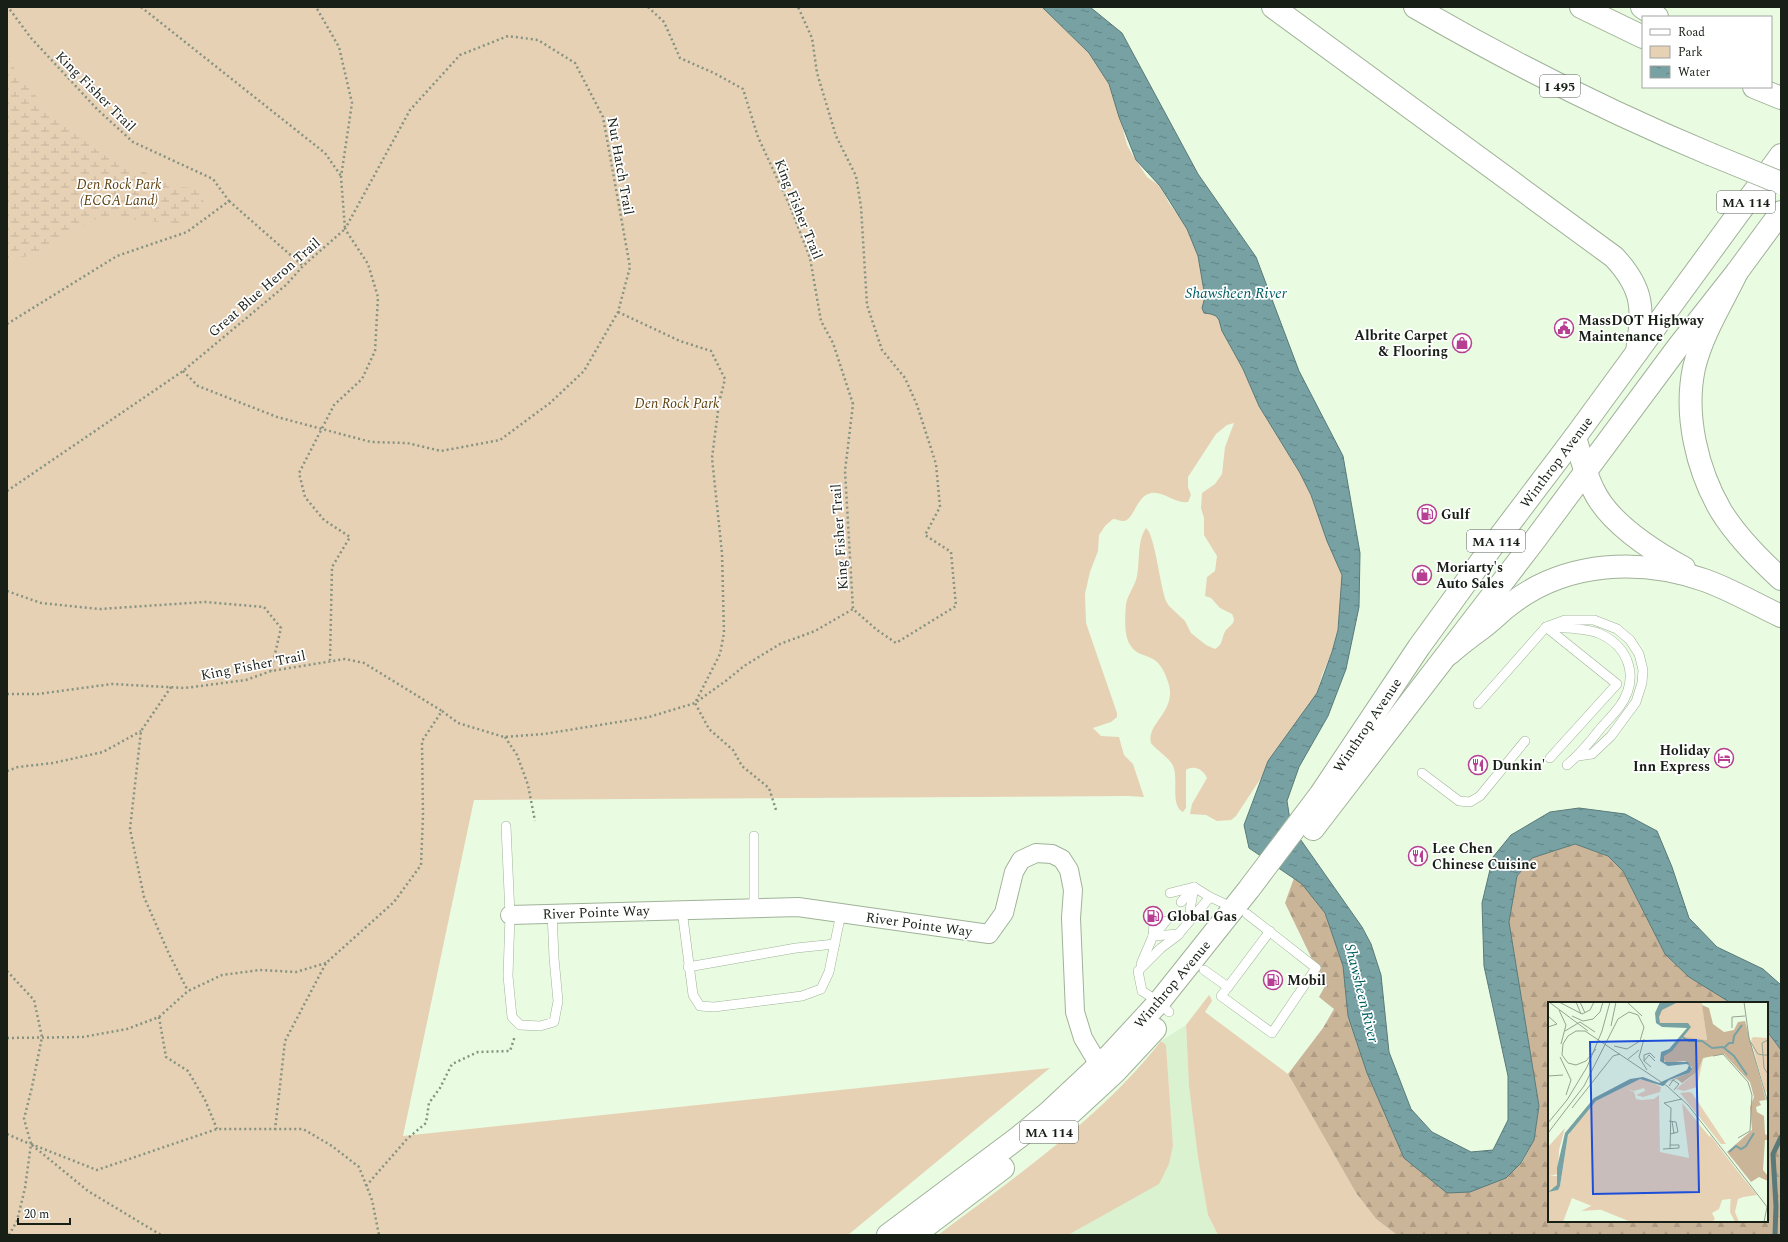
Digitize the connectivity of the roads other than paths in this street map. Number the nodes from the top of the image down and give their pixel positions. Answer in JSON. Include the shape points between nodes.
{"nodes":[{"id":1,"x":1273,"y":7,"type":"edge"},
{"id":2,"x":1415,"y":7,"type":"edge"},
{"id":3,"x":1581,"y":7,"type":"edge"},
{"id":4,"x":1642,"y":7,"type":"edge"},
{"id":5,"x":1656,"y":16,"type":"edge"},
{"id":6,"x":1642,"y":37,"type":"edge"},
{"id":7,"x":1781,"y":155,"type":"edge"},
{"id":8,"x":1781,"y":183,"type":"edge"},
{"id":9,"x":1781,"y":212,"type":"edge"},
{"id":10,"x":1737,"y":272,"type":"junction"},
{"id":11,"x":1637,"y":352,"type":"junction"},
{"id":12,"x":1575,"y":437,"type":"junction"},
{"id":13,"x":1586,"y":471,"type":"junction"},
{"id":14,"x":1700,"y":579,"type":"junction"},
{"id":15,"x":1781,"y":579,"type":"edge"},
{"id":16,"x":1781,"y":616,"type":"edge"},
{"id":17,"x":1546,"y":626,"type":"junction"},
{"id":18,"x":1448,"y":654,"type":"junction"},
{"id":19,"x":1478,"y":704,"type":"dead end"},
{"id":20,"x":1525,"y":741,"type":"dead end"},
{"id":21,"x":1578,"y":756,"type":"junction"},
{"id":22,"x":1550,"y":758,"type":"dead end"},
{"id":23,"x":1567,"y":765,"type":"dead end"},
{"id":24,"x":1422,"y":773,"type":"dead end"},
{"id":25,"x":506,"y":826,"type":"dead end"},
{"id":26,"x":1303,"y":830,"type":"junction"},
{"id":27,"x":754,"y":836,"type":"dead end"},
{"id":28,"x":1194,"y":887,"type":"junction"},
{"id":29,"x":1170,"y":893,"type":"dead end"},
{"id":30,"x":1210,"y":897,"type":"junction"},
{"id":31,"x":1181,"y":902,"type":"dead end"},
{"id":32,"x":754,"y":908,"type":"junction"},
{"id":33,"x":682,"y":910,"type":"junction"},
{"id":34,"x":1190,"y":910,"type":"dead end"},
{"id":35,"x":1155,"y":911,"type":"dead end"},
{"id":36,"x":1241,"y":911,"type":"junction"},
{"id":37,"x":552,"y":913,"type":"junction"},
{"id":38,"x":841,"y":913,"type":"junction"},
{"id":39,"x":510,"y":915,"type":"junction"},
{"id":40,"x":1166,"y":921,"type":"dead end"},
{"id":41,"x":1176,"y":931,"type":"junction"},
{"id":42,"x":1270,"y":932,"type":"junction"},
{"id":43,"x":1153,"y":936,"type":"junction"},
{"id":44,"x":835,"y":944,"type":"junction"},
{"id":45,"x":1198,"y":965,"type":"junction"},
{"id":46,"x":688,"y":967,"type":"junction"},
{"id":47,"x":1138,"y":971,"type":"junction"},
{"id":48,"x":1228,"y":987,"type":"junction"},
{"id":49,"x":1164,"y":1007,"type":"junction"},
{"id":50,"x":1104,"y":1071,"type":"junction"},
{"id":51,"x":888,"y":1235,"type":"edge"},
{"id":52,"x":914,"y":1235,"type":"edge"}],
"edges":[{"from":1,"to":11,"type":"highway","via":[[1614,257],[1627,270],[1640,303],[1641,322]]},
{"from":2,"to":8,"type":"highway","number":"I 495","bridge":true,"via":[[1542,77],[1710,154]]},
{"from":3,"to":6,"type":"highway"},
{"from":4,"to":5,"type":"highway"},
{"from":7,"to":11,"type":"highway","name":"Winthrop Avenue","number":"MA 114"},
{"from":9,"to":10,"type":"highway","name":"Winthrop Avenue","number":"MA 114"},
{"from":10,"to":13,"type":"highway","name":"Winthrop Avenue","number":"MA 114"},
{"from":10,"to":15,"type":"highway","via":[[1705,336],[1694,368],[1690,400],[1693,434],[1700,463],[1721,511],[1761,561]]},
{"from":11,"to":12,"type":"highway","name":"Winthrop Avenue","number":"MA 114"},
{"from":12,"to":13,"type":"highway"},
{"from":12,"to":26,"type":"highway","name":"Winthrop Avenue","number":"MA 114","via":[[1419,647],[1320,796]]},
{"from":13,"to":14,"type":"highway","via":[[1593,490],[1606,509],[1647,545]]},
{"from":13,"to":18,"type":"highway","name":"Winthrop Avenue","number":"MA 114"},
{"from":14,"to":16,"type":"highway"},
{"from":14,"to":18,"type":"highway","via":[[1661,569],[1634,567],[1602,567],[1571,573],[1529,592],[1512,603]]},
{"from":17,"to":19,"type":"lane"},
{"from":17,"to":21,"type":"lane","via":[[1596,632],[1616,645],[1629,664],[1627,692],[1620,705]]},
{"from":17,"to":21,"type":"lane","via":[[1565,620],[1594,620],[1605,623],[1630,640],[1639,654],[1643,670],[1636,702],[1628,715],[1592,754]]},
{"from":17,"to":22,"type":"lane","via":[[1617,684]]},
{"from":18,"to":26,"type":"highway","name":"Winthrop Avenue","number":"MA 114"},
{"from":20,"to":24,"type":"lane","via":[[1480,796],[1470,802],[1459,801]]},
{"from":21,"to":23,"type":"lane"},
{"from":25,"to":39,"type":"lane"},
{"from":26,"to":36,"type":"highway","name":"Winthrop Avenue","number":"MA 114"},
{"from":27,"to":32,"type":"lane"},
{"from":28,"to":29,"type":"lane"},
{"from":28,"to":30,"type":"lane"},
{"from":28,"to":31,"type":"lane"},
{"from":28,"to":34,"type":"lane"},
{"from":30,"to":36,"type":"lane"},
{"from":30,"to":41,"type":"lane"},
{"from":32,"to":33,"type":"street","name":"River Pointe Way"},
{"from":32,"to":38,"type":"street","name":"River Pointe Way","via":[[798,907]]},
{"from":33,"to":37,"type":"street","name":"River Pointe Way"},
{"from":33,"to":46,"type":"lane"},
{"from":35,"to":43,"type":"lane"},
{"from":36,"to":42,"type":"lane"},
{"from":36,"to":45,"type":"highway","name":"Winthrop Avenue","number":"MA 114"},
{"from":37,"to":39,"type":"street","name":"River Pointe Way"},
{"from":37,"to":39,"type":"lane","via":[[558,1001],[554,1022],[540,1026],[520,1024],[512,1017],[509,983]]},
{"from":38,"to":44,"type":"lane"},
{"from":38,"to":50,"type":"street","name":"River Pointe Way","via":[[989,934],[1004,913],[1014,872],[1021,860],[1036,853],[1052,854],[1062,859],[1069,870],[1072,890],[1075,1012],[1083,1038]]},
{"from":40,"to":43,"type":"lane"},
{"from":41,"to":43,"type":"lane"},
{"from":41,"to":47,"type":"lane"},
{"from":42,"to":48,"type":"lane"},
{"from":42,"to":48,"type":"lane","via":[[1316,968],[1272,1033],[1221,996]]},
{"from":43,"to":47,"type":"lane"},
{"from":44,"to":46,"type":"lane","via":[[796,948]]},
{"from":44,"to":46,"type":"lane","via":[[829,972],[821,989],[802,996],[714,1007],[700,1006],[693,994]]},
{"from":45,"to":48,"type":"lane"},
{"from":45,"to":49,"type":"highway","name":"Winthrop Avenue","number":"MA 114"},
{"from":47,"to":49,"type":"lane","via":[[1142,991]]},
{"from":49,"to":50,"type":"highway","name":"Winthrop Avenue","number":"MA 114"},
{"from":50,"to":51,"type":"highway","name":"Winthrop Avenue","number":"MA 114"},
{"from":50,"to":52,"type":"highway","name":"Winthrop Avenue","number":"MA 114","via":[[1081,1104],[1036,1142]]}]}
